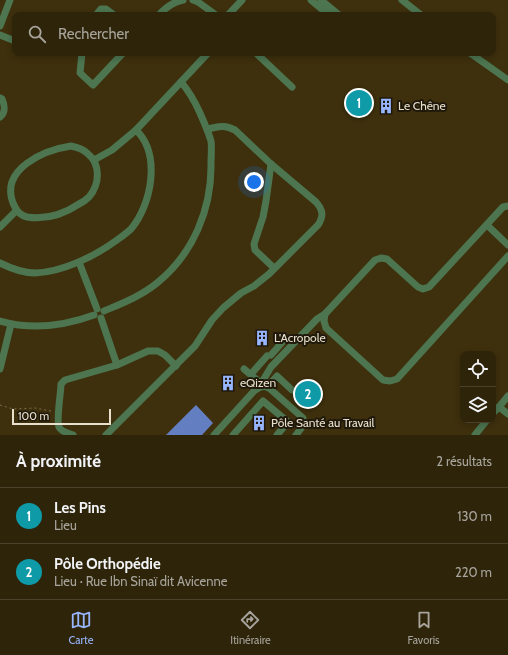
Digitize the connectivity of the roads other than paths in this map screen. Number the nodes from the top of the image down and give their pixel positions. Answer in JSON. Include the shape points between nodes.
{"nodes":[{"id":1,"x":10,"y":0,"type":"edge"},
{"id":2,"x":183,"y":0,"type":"edge"},
{"id":3,"x":194,"y":0,"type":"edge"},
{"id":4,"x":242,"y":0,"type":"edge"},
{"id":5,"x":311,"y":0,"type":"edge"},
{"id":6,"x":321,"y":0,"type":"edge"},
{"id":7,"x":402,"y":0,"type":"edge"},
{"id":8,"x":98,"y":12,"type":"edge"},
{"id":9,"x":110,"y":12,"type":"edge"},
{"id":10,"x":162,"y":12,"type":"edge"},
{"id":11,"x":212,"y":12,"type":"edge"},
{"id":12,"x":231,"y":12,"type":"edge"},
{"id":13,"x":325,"y":12,"type":"edge"},
{"id":14,"x":335,"y":12,"type":"edge"},
{"id":15,"x":415,"y":12,"type":"edge"},
{"id":16,"x":0,"y":26,"type":"edge"},
{"id":17,"x":0,"y":35,"type":"edge"},
{"id":18,"x":12,"y":40,"type":"edge"},
{"id":19,"x":82,"y":56,"type":"edge"},
{"id":20,"x":121,"y":56,"type":"edge"},
{"id":21,"x":205,"y":56,"type":"edge"},
{"id":22,"x":259,"y":56,"type":"edge"},
{"id":23,"x":474,"y":56,"type":"edge"},
{"id":24,"x":508,"y":80,"type":"edge"},
{"id":25,"x":181,"y":82,"type":"junction"},
{"id":26,"x":292,"y":86,"type":"dead end"},
{"id":27,"x":0,"y":98,"type":"edge"},
{"id":28,"x":0,"y":117,"type":"edge"},
{"id":29,"x":207,"y":129,"type":"junction"},
{"id":30,"x":136,"y":130,"type":"junction"},
{"id":31,"x":94,"y":160,"type":"junction"},
{"id":32,"x":271,"y":164,"type":"junction"},
{"id":33,"x":508,"y":206,"type":"edge"},
{"id":34,"x":16,"y":211,"type":"junction"},
{"id":35,"x":486,"y":225,"type":"junction"},
{"id":36,"x":0,"y":227,"type":"edge"},
{"id":37,"x":508,"y":244,"type":"edge"},
{"id":38,"x":508,"y":256,"type":"edge"},
{"id":39,"x":79,"y":262,"type":"junction"},
{"id":40,"x":0,"y":263,"type":"edge"},
{"id":41,"x":274,"y":268,"type":"junction"},
{"id":42,"x":99,"y":313,"type":"junction"},
{"id":43,"x":325,"y":314,"type":"junction"},
{"id":44,"x":0,"y":321,"type":"edge"},
{"id":45,"x":11,"y":324,"type":"junction"},
{"id":46,"x":285,"y":339,"type":"dead end"},
{"id":47,"x":268,"y":354,"type":"junction"},
{"id":48,"x":275,"y":363,"type":"junction"},
{"id":49,"x":117,"y":365,"type":"junction"},
{"id":50,"x":176,"y":366,"type":"junction"},
{"id":51,"x":0,"y":369,"type":"edge"},
{"id":52,"x":244,"y":369,"type":"dead end"},
{"id":53,"x":251,"y":374,"type":"junction"},
{"id":54,"x":263,"y":387,"type":"junction"},
{"id":55,"x":292,"y":390,"type":"dead end"},
{"id":56,"x":508,"y":396,"type":"edge"},
{"id":57,"x":499,"y":407,"type":"junction"},
{"id":58,"x":496,"y":410,"type":"edge"},
{"id":59,"x":508,"y":414,"type":"edge"},
{"id":60,"x":485,"y":423,"type":"edge"},
{"id":61,"x":73,"y":435,"type":"edge"},
{"id":62,"x":106,"y":435,"type":"edge"},
{"id":63,"x":214,"y":435,"type":"edge"},
{"id":64,"x":233,"y":435,"type":"edge"},
{"id":65,"x":277,"y":435,"type":"edge"},
{"id":66,"x":296,"y":435,"type":"edge"},
{"id":67,"x":475,"y":435,"type":"edge"}],
"edges":[{"from":1,"to":16,"type":"street"},
{"from":2,"to":10,"type":"street","via":[[177,1]]},
{"from":3,"to":11,"type":"street"},
{"from":4,"to":12,"type":"street"},
{"from":5,"to":13,"type":"street"},
{"from":6,"to":14,"type":"street"},
{"from":7,"to":15,"type":"street"},
{"from":8,"to":9,"type":"street","via":[[101,9]]},
{"from":17,"to":18,"type":"street"},
{"from":19,"to":20,"type":"street","via":[[80,73],[94,85]]},
{"from":21,"to":25,"type":"street"},
{"from":22,"to":26,"type":"street"},
{"from":23,"to":24,"type":"street"},
{"from":25,"to":29,"type":"street","via":[[187,88]]},
{"from":25,"to":30,"type":"street"},
{"from":27,"to":28,"type":"street","via":[[4,110]]},
{"from":29,"to":32,"type":"street","via":[[228,126]]},
{"from":29,"to":42,"type":"street","via":[[211,143],[210,189],[198,233],[178,262],[158,282],[139,296]]},
{"from":30,"to":31,"type":"street","via":[[112,150]]},
{"from":30,"to":39,"type":"street","via":[[147,144],[151,164],[152,175],[146,201],[131,229],[105,248]]},
{"from":31,"to":34,"type":"street","via":[[98,170],[97,180],[88,198],[52,217],[25,216]]},
{"from":31,"to":34,"type":"street","via":[[87,153],[71,146],[42,154],[25,164],[10,180],[11,200]]},
{"from":32,"to":41,"type":"street","via":[[266,201],[254,244],[255,250]]},
{"from":32,"to":41,"type":"street","via":[[316,202],[323,213],[318,225]]},
{"from":33,"to":35,"type":"street","via":[[503,207]]},
{"from":34,"to":36,"type":"street"},
{"from":35,"to":37,"type":"street"},
{"from":35,"to":43,"type":"street","via":[[429,287],[418,287],[387,259],[381,258],[375,260]]},
{"from":38,"to":43,"type":"street","via":[[397,379],[383,380],[326,328]]},
{"from":39,"to":40,"type":"street","via":[[34,273]]},
{"from":39,"to":42,"type":"street"},
{"from":41,"to":50,"type":"street","via":[[223,308],[195,346]]},
{"from":42,"to":45,"type":"street","via":[[47,326]]},
{"from":42,"to":49,"type":"street"},
{"from":43,"to":48,"type":"street","via":[[317,319]]},
{"from":44,"to":45,"type":"street"},
{"from":45,"to":51,"type":"street"},
{"from":46,"to":47,"type":"street"},
{"from":47,"to":48,"type":"street"},
{"from":47,"to":53,"type":"street"},
{"from":48,"to":54,"type":"street"},
{"from":49,"to":50,"type":"street","via":[[148,351],[158,351]]},
{"from":49,"to":61,"type":"street","via":[[65,380],[61,384],[59,428]]},
{"from":50,"to":62,"type":"street"},
{"from":52,"to":53,"type":"street"},
{"from":53,"to":54,"type":"street"},
{"from":54,"to":55,"type":"street","via":[[277,376]]},
{"from":54,"to":63,"type":"street"},
{"from":54,"to":66,"type":"street","via":[[303,418],[302,427]]},
{"from":56,"to":57,"type":"street"},
{"from":57,"to":58,"type":"street"},
{"from":57,"to":59,"type":"street"},
{"from":60,"to":67,"type":"street"},
{"from":64,"to":65,"type":"street","via":[[263,401],[288,422]]}]}
